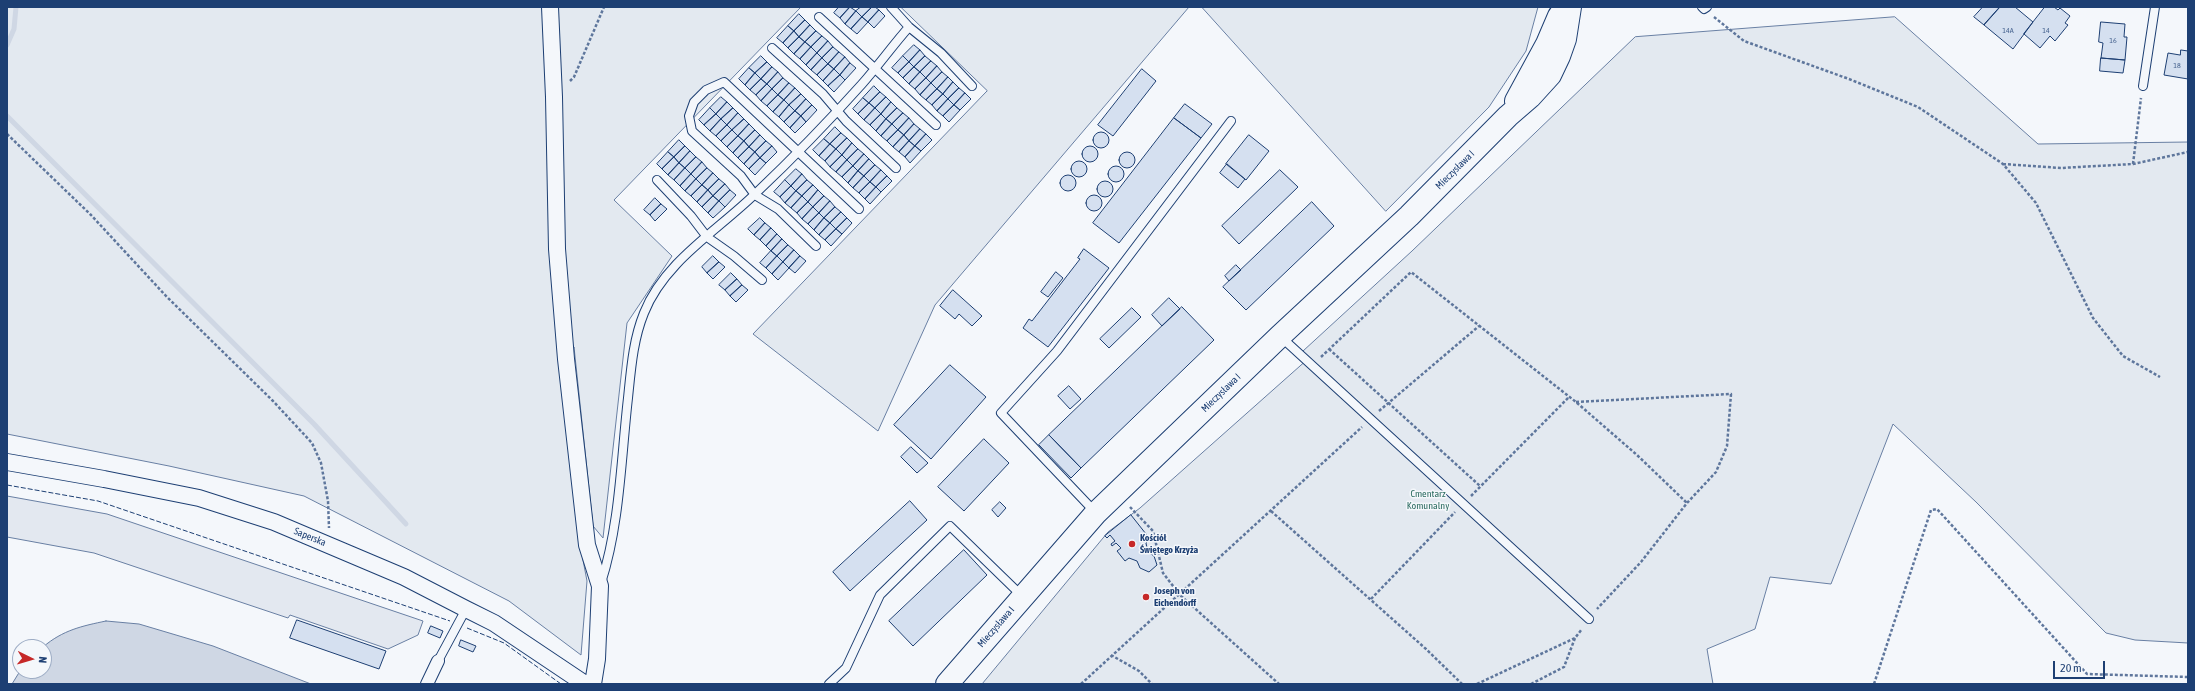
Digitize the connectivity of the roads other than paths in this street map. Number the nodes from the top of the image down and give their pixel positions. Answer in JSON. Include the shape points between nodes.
{"nodes":[{"id":1,"x":550,"y":7,"type":"edge"},
{"id":2,"x":891,"y":7,"type":"edge"},
{"id":3,"x":1562,"y":7,"type":"edge"},
{"id":4,"x":1570,"y":7,"type":"edge"},
{"id":5,"x":2155,"y":7,"type":"edge"},
{"id":6,"x":820,"y":16,"type":"dead end"},
{"id":7,"x":909,"y":27,"type":"junction"},
{"id":8,"x":772,"y":48,"type":"dead end"},
{"id":9,"x":875,"y":67,"type":"junction"},
{"id":10,"x":972,"y":86,"type":"dead end"},
{"id":11,"x":2143,"y":86,"type":"road end"},
{"id":12,"x":836,"y":111,"type":"junction"},
{"id":13,"x":1508,"y":116,"type":"junction"},
{"id":14,"x":1231,"y":121,"type":"dead end"},
{"id":15,"x":936,"y":124,"type":"dead end"},
{"id":16,"x":797,"y":152,"type":"junction"},
{"id":17,"x":896,"y":168,"type":"dead end"},
{"id":18,"x":657,"y":180,"type":"dead end"},
{"id":19,"x":755,"y":194,"type":"junction"},
{"id":20,"x":859,"y":209,"type":"dead end"},
{"id":21,"x":707,"y":237,"type":"junction"},
{"id":22,"x":816,"y":246,"type":"dead end"},
{"id":23,"x":762,"y":280,"type":"dead end"},
{"id":24,"x":1280,"y":336,"type":"junction"},
{"id":25,"x":7,"y":462,"type":"edge"},
{"id":26,"x":1096,"y":513,"type":"junction"},
{"id":27,"x":600,"y":586,"type":"junction"},
{"id":28,"x":1022,"y":596,"type":"junction"},
{"id":29,"x":466,"y":609,"type":"junction"},
{"id":30,"x":1589,"y":619,"type":"road end"},
{"id":31,"x":438,"y":661,"type":"joint"},
{"id":32,"x":427,"y":684,"type":"edge"},
{"id":33,"x":585,"y":684,"type":"edge"},
{"id":34,"x":593,"y":684,"type":"edge"},
{"id":35,"x":829,"y":684,"type":"edge"},
{"id":36,"x":947,"y":684,"type":"edge"}],
"edges":[{"from":1,"to":27,"type":"street","via":[[557,249],[566,359],[587,545]]},
{"from":2,"to":7,"type":"lane"},
{"from":3,"to":13,"type":"main road","name":"Mieczysława I","via":[[1547,44]]},
{"from":4,"to":13,"type":"main road","name":"Mieczysława I","via":[[1565,40],[1550,75]]},
{"from":5,"to":11,"type":"lane"},
{"from":6,"to":9,"type":"lane"},
{"from":7,"to":9,"type":"lane"},
{"from":7,"to":10,"type":"lane","via":[[941,53]]},
{"from":8,"to":12,"type":"lane","via":[[822,94]]},
{"from":9,"to":12,"type":"lane"},
{"from":9,"to":15,"type":"lane"},
{"from":12,"to":16,"type":"lane"},
{"from":12,"to":17,"type":"lane"},
{"from":13,"to":24,"type":"main road","name":"Mieczysława I","via":[[1409,216]]},
{"from":14,"to":26,"type":"lane","via":[[1056,351],[1001,413]]},
{"from":16,"to":19,"type":"lane"},
{"from":16,"to":19,"type":"lane","via":[[724,82],[706,90],[694,102],[689,116],[692,131],[741,176]]},
{"from":16,"to":20,"type":"lane"},
{"from":18,"to":21,"type":"lane"},
{"from":19,"to":21,"type":"lane"},
{"from":19,"to":22,"type":"lane","via":[[778,209]]},
{"from":21,"to":23,"type":"lane"},
{"from":21,"to":27,"type":"lane","via":[[677,263],[658,288],[644,312],[636,338],[611,552]]},
{"from":24,"to":26,"type":"main road","name":"Mieczysława I"},
{"from":24,"to":30,"type":"lane"},
{"from":25,"to":29,"type":"street","name":"Saperska","via":[[104,478],[199,498],[274,522],[404,577]]},
{"from":26,"to":28,"type":"main road","name":"Mieczysława I"},
{"from":27,"to":34,"type":"street","via":[[597,659]]},
{"from":28,"to":35,"type":"lane","via":[[950,526],[880,595],[846,668]]},
{"from":28,"to":36,"type":"main road","name":"Mieczysława I"},
{"from":29,"to":31,"type":"lane"},
{"from":29,"to":33,"type":"street","name":"Saperska","via":[[494,623]]},
{"from":31,"to":32,"type":"street"}]}
